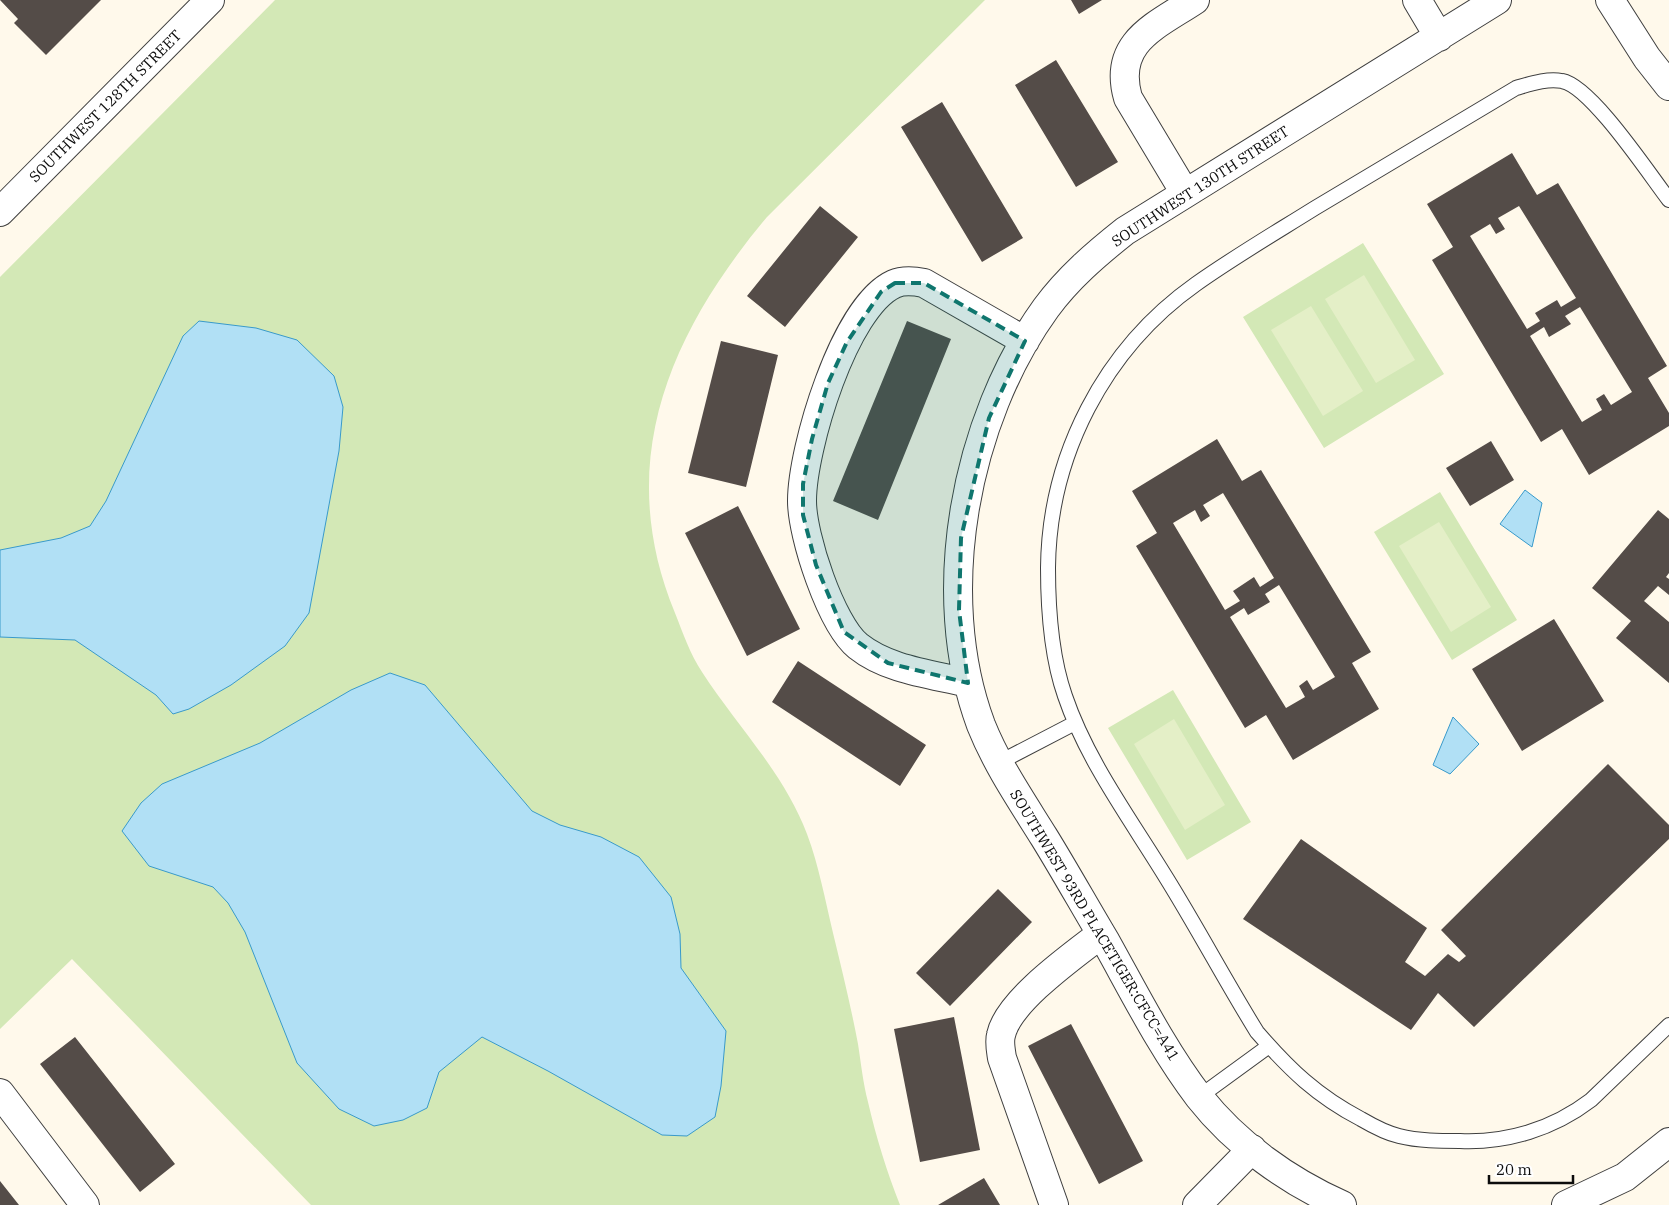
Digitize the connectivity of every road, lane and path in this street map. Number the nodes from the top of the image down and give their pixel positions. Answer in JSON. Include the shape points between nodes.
{"nodes":[{"id":1,"x":1195,"y":0,"type":"edge"},
{"id":2,"x":1417,"y":0,"type":"edge"},
{"id":3,"x":1497,"y":0,"type":"edge"},
{"id":4,"x":1610,"y":0,"type":"edge"},
{"id":5,"x":201,"y":3,"type":"edge"},
{"id":6,"x":1439,"y":36,"type":"junction"},
{"id":7,"x":1669,"y":86,"type":"edge"},
{"id":8,"x":1185,"y":193,"type":"junction"},
{"id":9,"x":1669,"y":200,"type":"edge"},
{"id":10,"x":0,"y":212,"type":"edge"},
{"id":11,"x":1025,"y":341,"type":"junction"},
{"id":12,"x":968,"y":683,"type":"junction"},
{"id":13,"x":1075,"y":723,"type":"junction"},
{"id":14,"x":998,"y":763,"type":"junction"},
{"id":15,"x":1100,"y":934,"type":"junction"},
{"id":16,"x":1669,"y":1025,"type":"edge"},
{"id":17,"x":1269,"y":1046,"type":"junction"},
{"id":18,"x":0,"y":1093,"type":"edge"},
{"id":19,"x":1199,"y":1098,"type":"junction"},
{"id":20,"x":1669,"y":1142,"type":"edge"},
{"id":21,"x":1252,"y":1149,"type":"junction"},
{"id":22,"x":85,"y":1205,"type":"edge"},
{"id":23,"x":1054,"y":1205,"type":"edge"},
{"id":24,"x":1197,"y":1205,"type":"edge"},
{"id":25,"x":1342,"y":1205,"type":"edge"},
{"id":26,"x":1566,"y":1205,"type":"edge"}],
"edges":[{"from":1,"to":8,"type":"street","via":[[1144,33],[1132,46],[1125,61],[1124,82],[1128,98]]},
{"from":2,"to":6,"type":"street"},
{"from":3,"to":6,"type":"street","name":"SOUTHWEST 130TH STREET"},
{"from":4,"to":7,"type":"street"},
{"from":5,"to":10,"type":"street","name":"SOUTHWEST 128TH STREET"},
{"from":6,"to":8,"type":"street","name":"SOUTHWEST 130TH STREET"},
{"from":8,"to":11,"type":"street","name":"SOUTHWEST 130TH STREET","via":[[1125,231],[1095,255],[1066,283]]},
{"from":9,"to":13,"type":"lane","via":[[1582,91],[1562,81],[1541,81],[1516,88],[1275,233],[1194,285],[1160,314],[1133,341],[1093,397],[1066,457],[1054,501],[1048,554],[1050,617],[1063,693]]},
{"from":11,"to":12,"type":"street","name":"SOUTHWEST 130TH STREET","via":[[1000,387],[989,418],[971,483],[961,538],[958,610]]},
{"from":11,"to":12,"type":"street","via":[[924,283],[895,283],[881,292],[869,305],[847,342],[828,383],[803,484],[803,515],[810,547],[844,632],[858,646],[888,663]]},
{"from":12,"to":14,"type":"street","name":"SOUTHWEST 93RD PLACETIGER:CFCC=A41"},
{"from":13,"to":14,"type":"lane"},
{"from":13,"to":17,"type":"lane","via":[[1248,1017]]},
{"from":14,"to":15,"type":"street","name":"SOUTHWEST 93RD PLACETIGER:CFCC=A41"},
{"from":15,"to":19,"type":"street","name":"SOUTHWEST 93RD PLACETIGER:CFCC=A41"},
{"from":15,"to":23,"type":"street","via":[[1035,988],[1014,1012],[1001,1035],[1002,1058]]},
{"from":16,"to":17,"type":"lane","via":[[1591,1100],[1563,1119],[1526,1134],[1491,1141],[1399,1136],[1347,1112],[1304,1083]]},
{"from":17,"to":19,"type":"lane"},
{"from":18,"to":22,"type":"street"},
{"from":19,"to":21,"type":"street","name":"SOUTHWEST 93RD PLACETIGER:CFCC=A41"},
{"from":20,"to":26,"type":"street","via":[[1625,1177]]},
{"from":21,"to":24,"type":"street"},
{"from":21,"to":25,"type":"street","name":"SOUTHWEST 93RD PLACETIGER:CFCC=A41","via":[[1306,1188]]}]}
